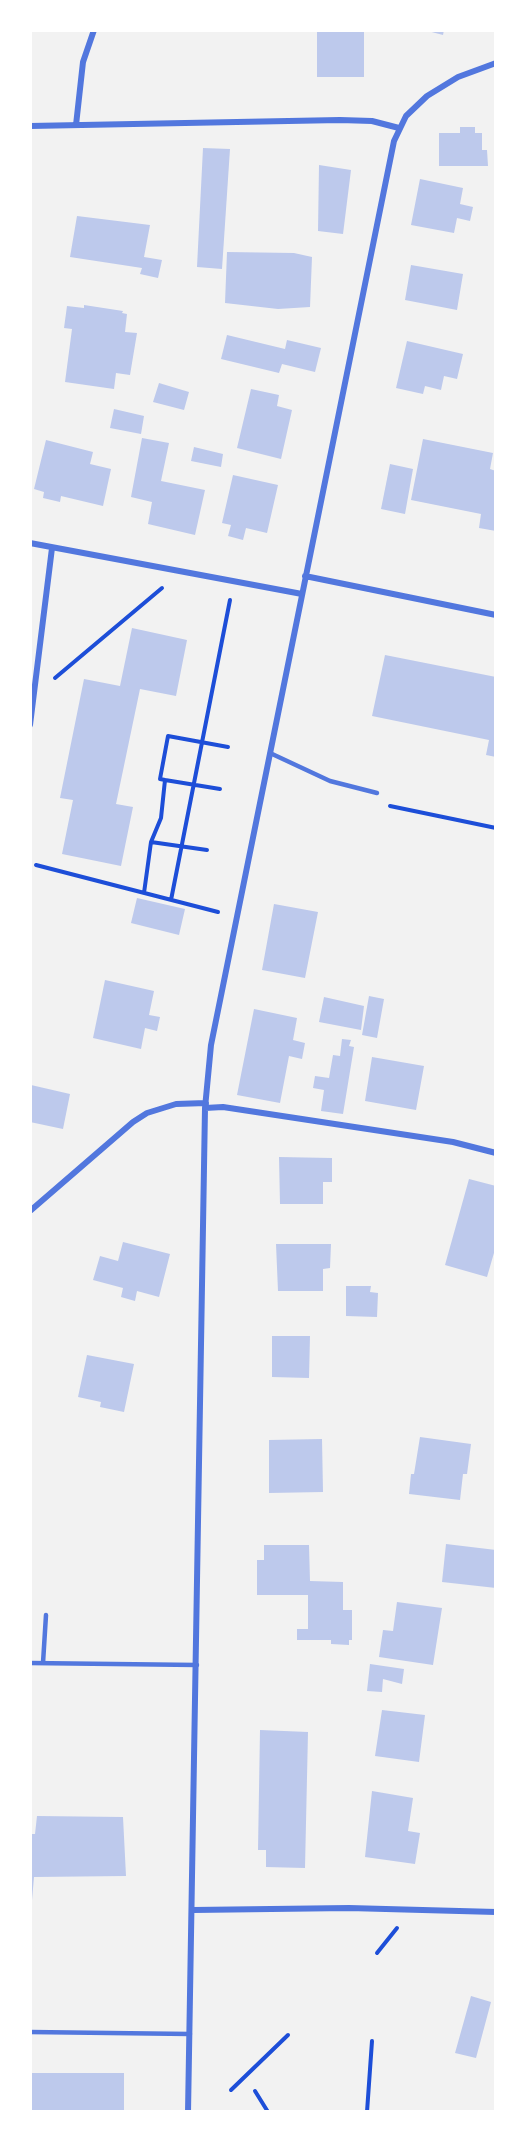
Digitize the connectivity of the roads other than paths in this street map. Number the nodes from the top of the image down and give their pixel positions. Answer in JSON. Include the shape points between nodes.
{"nodes":[{"id":1,"x":94,"y":30,"type":"edge"},
{"id":2,"x":496,"y":63,"type":"edge"},
{"id":3,"x":76,"y":125,"type":"junction"},
{"id":4,"x":30,"y":126,"type":"edge"},
{"id":5,"x":399,"y":128,"type":"junction"},
{"id":6,"x":30,"y":543,"type":"edge"},
{"id":7,"x":52,"y":548,"type":"junction"},
{"id":8,"x":305,"y":576,"type":"junction"},
{"id":9,"x":302,"y":594,"type":"junction"},
{"id":10,"x":496,"y":615,"type":"edge"},
{"id":11,"x":30,"y":725,"type":"edge"},
{"id":12,"x":270,"y":753,"type":"junction"},
{"id":13,"x":377,"y":793,"type":"dead end"},
{"id":14,"x":205,"y":1105,"type":"junction"},
{"id":15,"x":496,"y":1153,"type":"edge"},
{"id":16,"x":30,"y":1211,"type":"edge"},
{"id":17,"x":46,"y":1615,"type":"dead end"},
{"id":18,"x":30,"y":1663,"type":"edge"},
{"id":19,"x":44,"y":1663,"type":"junction"},
{"id":20,"x":196,"y":1665,"type":"junction"},
{"id":21,"x":193,"y":1910,"type":"junction"},
{"id":22,"x":496,"y":1911,"type":"edge"},
{"id":23,"x":30,"y":2032,"type":"edge"},
{"id":24,"x":190,"y":2034,"type":"junction"},
{"id":25,"x":188,"y":2112,"type":"edge"}],
"edges":[{"from":1,"to":3,"type":"street","via":[[82,70]]},
{"from":2,"to":5,"type":"street","via":[[458,77],[427,96]]},
{"from":3,"to":4,"type":"street"},
{"from":3,"to":5,"type":"street","via":[[351,120]]},
{"from":5,"to":8,"type":"street"},
{"from":6,"to":7,"type":"street"},
{"from":7,"to":9,"type":"street"},
{"from":7,"to":11,"type":"street"},
{"from":8,"to":9,"type":"street"},
{"from":8,"to":10,"type":"street"},
{"from":9,"to":12,"type":"street"},
{"from":12,"to":13,"type":"lane","via":[[330,781]]},
{"from":12,"to":14,"type":"street","via":[[215,1024]]},
{"from":14,"to":15,"type":"street","via":[[442,1140]]},
{"from":14,"to":16,"type":"street","via":[[176,1104],[147,1113]]},
{"from":14,"to":20,"type":"street"},
{"from":17,"to":19,"type":"lane"},
{"from":18,"to":19,"type":"lane"},
{"from":19,"to":20,"type":"lane"},
{"from":20,"to":21,"type":"street"},
{"from":21,"to":22,"type":"street"},
{"from":21,"to":24,"type":"street"},
{"from":23,"to":24,"type":"lane"},
{"from":24,"to":25,"type":"street"}]}
